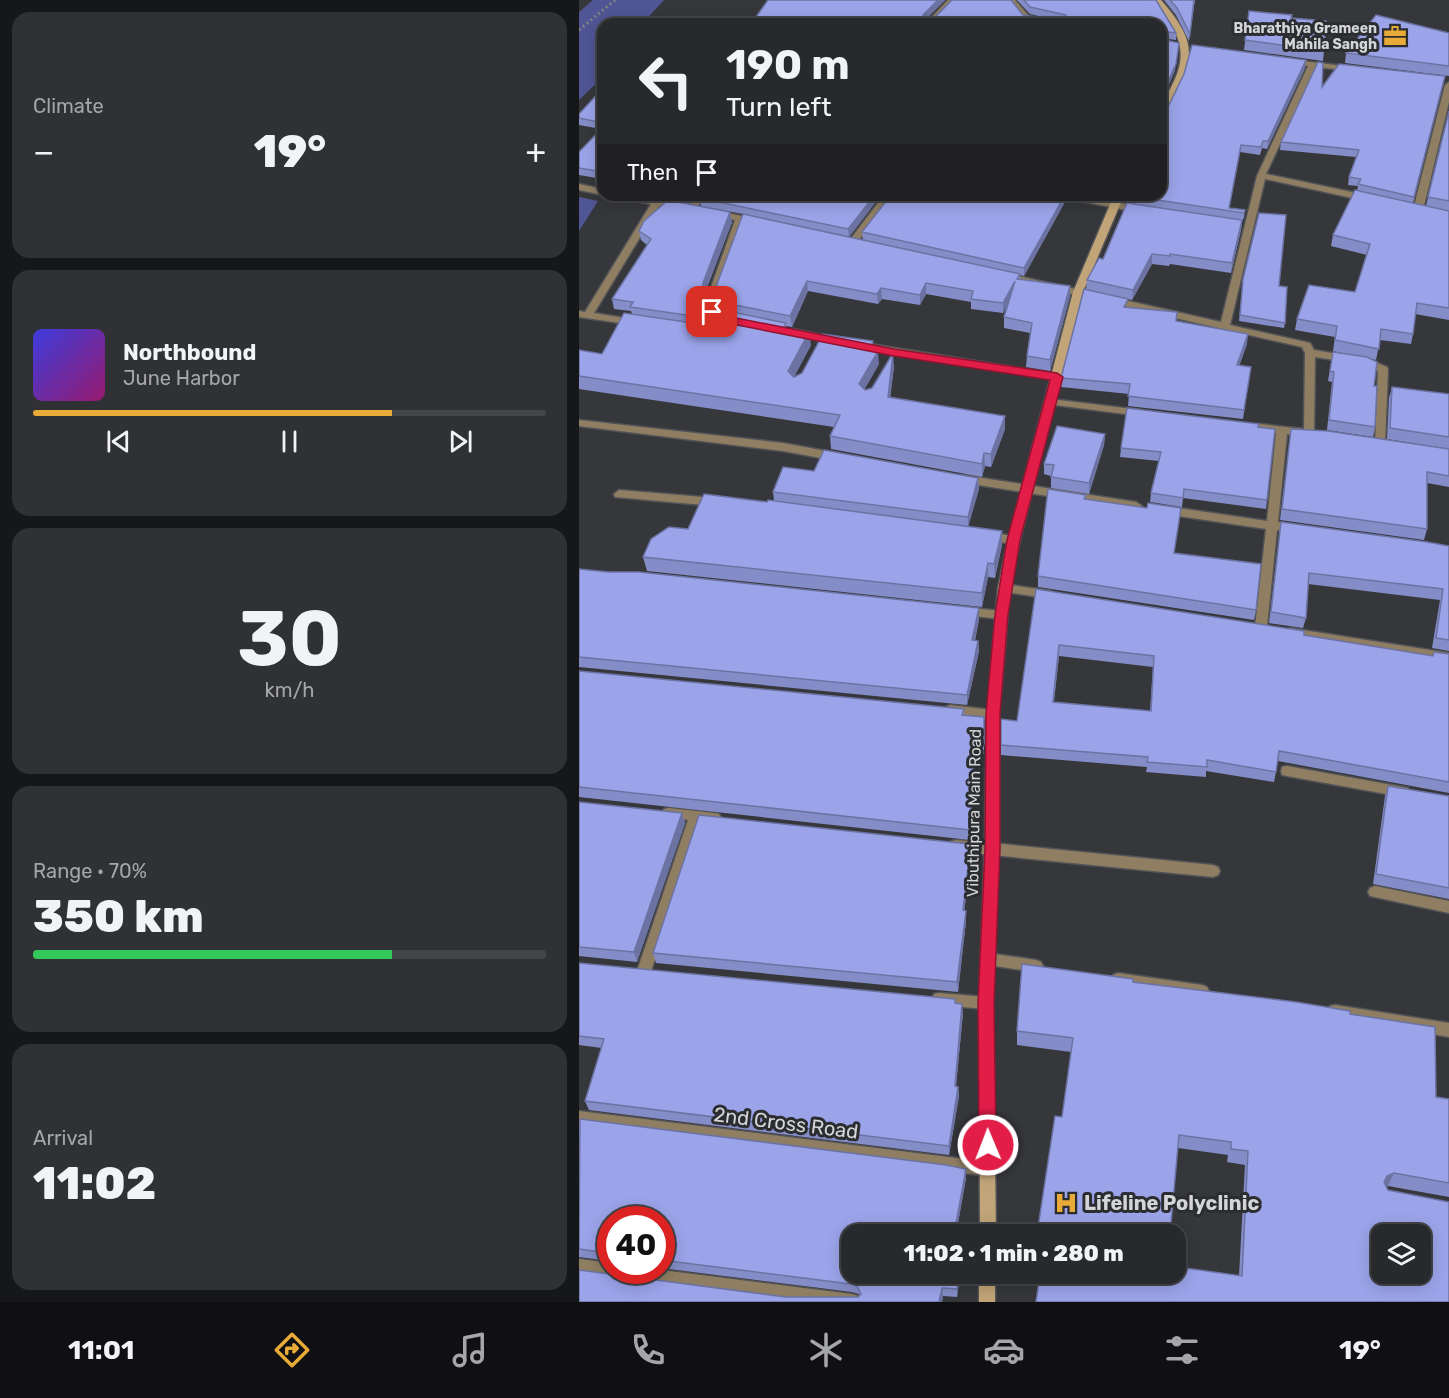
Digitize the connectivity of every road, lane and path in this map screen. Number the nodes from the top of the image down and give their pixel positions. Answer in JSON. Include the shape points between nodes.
{"nodes":[{"id":1,"x":615,"y":0,"type":"edge"},
{"id":2,"x":952,"y":0,"type":"edge"},
{"id":3,"x":1011,"y":0,"type":"edge"},
{"id":4,"x":1157,"y":0,"type":"edge"},
{"id":5,"x":935,"y":18,"type":"edge"},
{"id":6,"x":1022,"y":18,"type":"edge"},
{"id":7,"x":579,"y":30,"type":"edge"},
{"id":8,"x":1173,"y":44,"type":"edge"},
{"id":9,"x":1184,"y":46,"type":"junction"},
{"id":10,"x":1196,"y":47,"type":"edge"},
{"id":11,"x":1278,"y":59,"type":"edge"},
{"id":12,"x":1313,"y":64,"type":"junction"},
{"id":13,"x":1360,"y":70,"type":"edge"},
{"id":14,"x":1439,"y":79,"type":"edge"},
{"id":15,"x":1449,"y":80,"type":"edge"},
{"id":16,"x":1449,"y":85,"type":"edge"},
{"id":17,"x":1167,"y":101,"type":"edge"},
{"id":18,"x":1261,"y":176,"type":"junction"},
{"id":19,"x":579,"y":187,"type":"edge"},
{"id":20,"x":597,"y":191,"type":"edge"},
{"id":21,"x":1373,"y":200,"type":"edge"},
{"id":22,"x":652,"y":201,"type":"edge"},
{"id":23,"x":697,"y":201,"type":"edge"},
{"id":24,"x":884,"y":201,"type":"edge"},
{"id":25,"x":1117,"y":201,"type":"edge"},
{"id":26,"x":1120,"y":201,"type":"edge"},
{"id":27,"x":657,"y":202,"type":"junction"},
{"id":28,"x":1407,"y":207,"type":"edge"},
{"id":29,"x":691,"y":209,"type":"junction"},
{"id":30,"x":1418,"y":210,"type":"junction"},
{"id":31,"x":1148,"y":211,"type":"edge"},
{"id":32,"x":1428,"y":212,"type":"edge"},
{"id":33,"x":740,"y":218,"type":"junction"},
{"id":34,"x":762,"y":223,"type":"edge"},
{"id":35,"x":1238,"y":225,"type":"edge"},
{"id":36,"x":1249,"y":226,"type":"junction"},
{"id":37,"x":841,"y":240,"type":"edge"},
{"id":38,"x":852,"y":243,"type":"junction"},
{"id":39,"x":863,"y":245,"type":"edge"},
{"id":40,"x":999,"y":275,"type":"edge"},
{"id":41,"x":1078,"y":292,"type":"junction"},
{"id":42,"x":583,"y":315,"type":"edge"},
{"id":43,"x":741,"y":322,"type":"edge"},
{"id":44,"x":643,"y":324,"type":"edge"},
{"id":45,"x":1225,"y":326,"type":"junction"},
{"id":46,"x":787,"y":331,"type":"edge"},
{"id":47,"x":1309,"y":353,"type":"junction"},
{"id":48,"x":1057,"y":377,"type":"junction"},
{"id":49,"x":1051,"y":402,"type":"junction"},
{"id":50,"x":1155,"y":415,"type":"edge"},
{"id":51,"x":579,"y":423,"type":"edge"},
{"id":52,"x":1247,"y":426,"type":"edge"},
{"id":53,"x":1282,"y":430,"type":"junction"},
{"id":54,"x":1381,"y":444,"type":"edge"},
{"id":55,"x":853,"y":460,"type":"edge"},
{"id":56,"x":957,"y":478,"type":"edge"},
{"id":57,"x":1026,"y":490,"type":"junction"},
{"id":58,"x":619,"y":494,"type":"dead end"},
{"id":59,"x":722,"y":503,"type":"edge"},
{"id":60,"x":1272,"y":526,"type":"junction"},
{"id":61,"x":1307,"y":531,"type":"edge"},
{"id":62,"x":979,"y":536,"type":"edge"},
{"id":63,"x":1014,"y":540,"type":"junction"},
{"id":64,"x":1004,"y":588,"type":"junction"},
{"id":65,"x":1063,"y":597,"type":"edge"},
{"id":66,"x":954,"y":610,"type":"edge"},
{"id":67,"x":1001,"y":615,"type":"junction"},
{"id":68,"x":1449,"y":658,"type":"edge"},
{"id":69,"x":934,"y":709,"type":"edge"},
{"id":70,"x":993,"y":714,"type":"junction"},
{"id":71,"x":1287,"y":771,"type":"edge"},
{"id":72,"x":1414,"y":794,"type":"edge"},
{"id":73,"x":650,"y":811,"type":"edge"},
{"id":74,"x":696,"y":816,"type":"junction"},
{"id":75,"x":730,"y":820,"type":"edge"},
{"id":76,"x":946,"y":845,"type":"edge"},
{"id":77,"x":992,"y":849,"type":"junction"},
{"id":78,"x":1213,"y":871,"type":"dead end"},
{"id":79,"x":1374,"y":892,"type":"dead end"},
{"id":80,"x":1449,"y":907,"type":"edge"},
{"id":81,"x":988,"y":959,"type":"junction"},
{"id":82,"x":1047,"y":968,"type":"edge"},
{"id":83,"x":624,"y":970,"type":"edge"},
{"id":84,"x":1106,"y":977,"type":"edge"},
{"id":85,"x":1212,"y":993,"type":"edge"},
{"id":86,"x":927,"y":998,"type":"edge"},
{"id":87,"x":986,"y":1003,"type":"junction"},
{"id":88,"x":1319,"y":1009,"type":"edge"},
{"id":89,"x":1449,"y":1030,"type":"edge"},
{"id":90,"x":579,"y":1118,"type":"edge"},
{"id":91,"x":988,"y":1169,"type":"junction"},
{"id":92,"x":988,"y":1224,"type":"edge"},
{"id":93,"x":579,"y":1267,"type":"edge"},
{"id":94,"x":987,"y":1284,"type":"edge"},
{"id":95,"x":852,"y":1302,"type":"edge"},
{"id":96,"x":987,"y":1302,"type":"edge"}],
"edges":[{"from":1,"to":7,"type":"path"},
{"from":2,"to":5,"type":"street"},
{"from":3,"to":6,"type":"street"},
{"from":4,"to":9,"type":"street","via":[[1175,22]]},
{"from":8,"to":9,"type":"street"},
{"from":9,"to":10,"type":"street"},
{"from":9,"to":17,"type":"street","via":[[1185,66]]},
{"from":11,"to":12,"type":"street"},
{"from":12,"to":13,"type":"street"},
{"from":12,"to":18,"type":"street"},
{"from":14,"to":15,"type":"street"},
{"from":16,"to":30,"type":"street"},
{"from":18,"to":21,"type":"street"},
{"from":18,"to":36,"type":"street"},
{"from":19,"to":20,"type":"street"},
{"from":22,"to":27,"type":"street"},
{"from":23,"to":29,"type":"street"},
{"from":24,"to":38,"type":"street"},
{"from":25,"to":41,"type":"street","name":"Vibuthipura Main Road"},
{"from":26,"to":31,"type":"street"},
{"from":27,"to":29,"type":"street"},
{"from":27,"to":42,"type":"street"},
{"from":28,"to":30,"type":"street"},
{"from":29,"to":33,"type":"street"},
{"from":30,"to":32,"type":"street"},
{"from":33,"to":34,"type":"street"},
{"from":33,"to":43,"type":"street","via":[[712,294],[712,312],[713,320]]},
{"from":35,"to":36,"type":"street"},
{"from":36,"to":45,"type":"street"},
{"from":37,"to":38,"type":"street"},
{"from":38,"to":39,"type":"street"},
{"from":40,"to":41,"type":"street"},
{"from":41,"to":45,"type":"street"},
{"from":41,"to":48,"type":"street","name":"Vibuthipura Main Road"},
{"from":42,"to":44,"type":"street"},
{"from":45,"to":47,"type":"street","via":[[1306,345]]},
{"from":46,"to":48,"type":"street","via":[[819,343],[891,357]]},
{"from":47,"to":53,"type":"street","via":[[1314,434]]},
{"from":47,"to":54,"type":"street","via":[[1368,362],[1383,369]]},
{"from":48,"to":49,"type":"street","name":"Vibuthipura Main Road"},
{"from":49,"to":50,"type":"street"},
{"from":49,"to":57,"type":"street","name":"Vibuthipura Main Road"},
{"from":51,"to":55,"type":"street","via":[[783,447]]},
{"from":52,"to":53,"type":"street"},
{"from":53,"to":60,"type":"street"},
{"from":56,"to":57,"type":"street"},
{"from":57,"to":60,"type":"street"},
{"from":57,"to":63,"type":"street","name":"Vibuthipura Main Road"},
{"from":58,"to":59,"type":"street"},
{"from":60,"to":61,"type":"street"},
{"from":60,"to":68,"type":"street","via":[[1255,626]]},
{"from":62,"to":63,"type":"street"},
{"from":63,"to":64,"type":"street","name":"Vibuthipura Main Road"},
{"from":64,"to":65,"type":"street"},
{"from":64,"to":67,"type":"street","name":"Vibuthipura Main Road"},
{"from":66,"to":67,"type":"street"},
{"from":67,"to":70,"type":"street","name":"Vibuthipura Main Road"},
{"from":69,"to":70,"type":"street"},
{"from":70,"to":77,"type":"street","name":"Vibuthipura Main Road"},
{"from":71,"to":72,"type":"street"},
{"from":73,"to":74,"type":"street"},
{"from":74,"to":75,"type":"street"},
{"from":74,"to":83,"type":"street","via":[[650,972]]},
{"from":76,"to":77,"type":"street"},
{"from":77,"to":78,"type":"street"},
{"from":77,"to":81,"type":"street","name":"Vibuthipura Main Road"},
{"from":79,"to":80,"type":"street"},
{"from":81,"to":82,"type":"street"},
{"from":81,"to":87,"type":"street","name":"Vibuthipura Main Road"},
{"from":84,"to":85,"type":"street"},
{"from":86,"to":87,"type":"street"},
{"from":87,"to":91,"type":"street","name":"Vibuthipura Main Road"},
{"from":88,"to":89,"type":"street"},
{"from":90,"to":91,"type":"street","name":"2nd Cross Road"},
{"from":91,"to":92,"type":"street","name":"Vibuthipura Main Road"},
{"from":93,"to":95,"type":"street"},
{"from":94,"to":96,"type":"street"}]}
